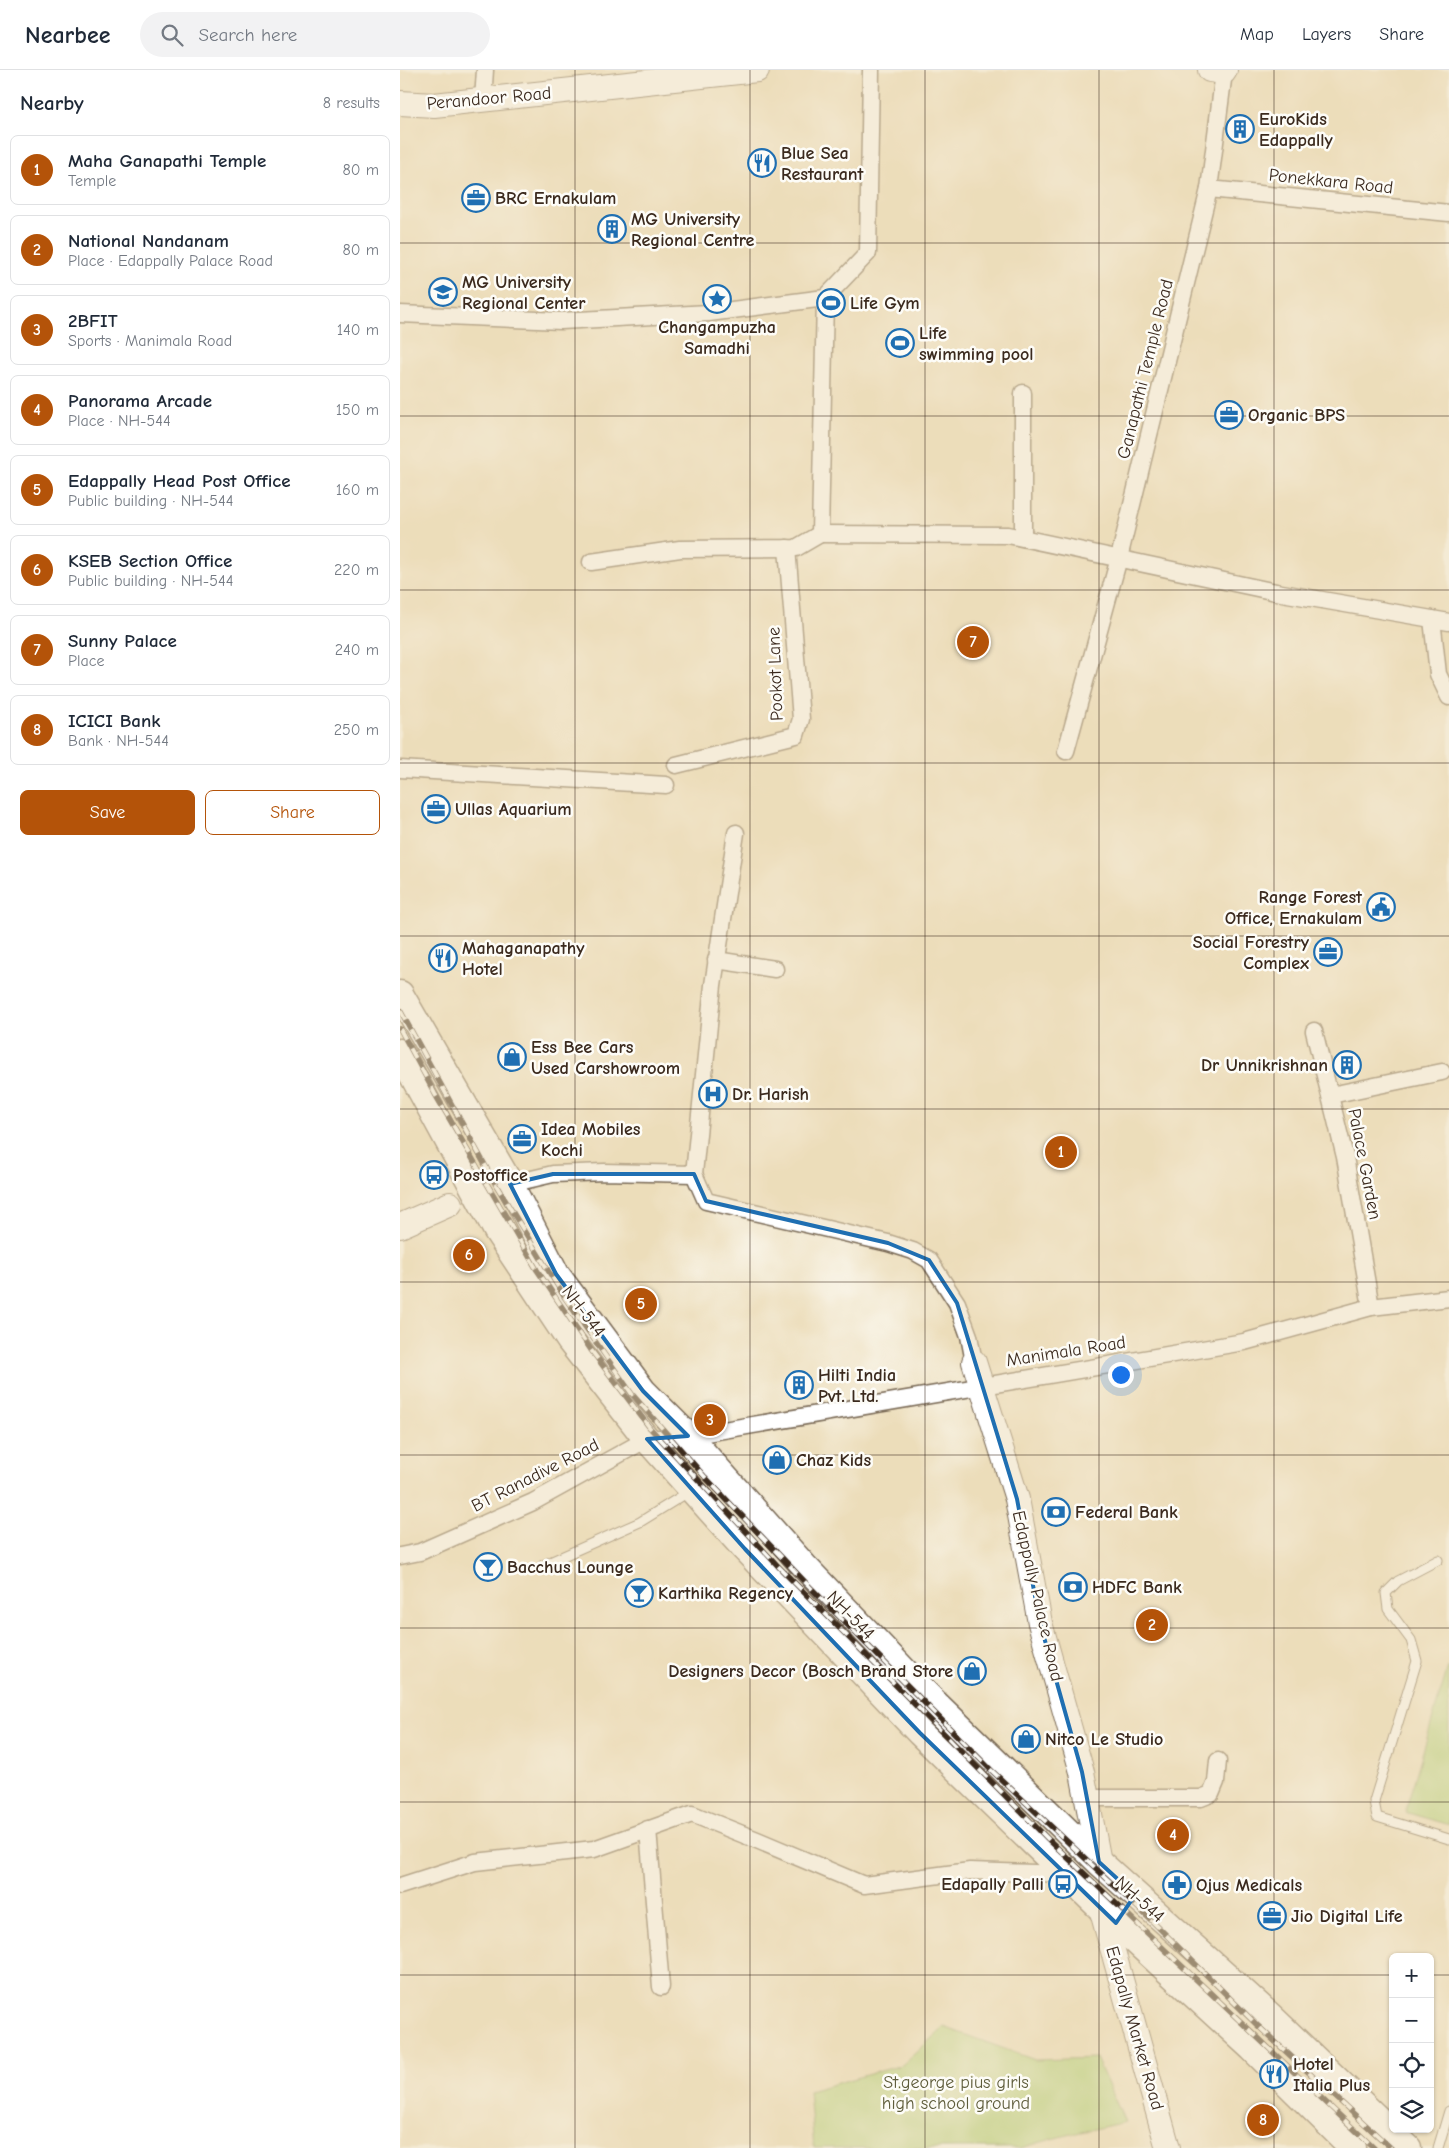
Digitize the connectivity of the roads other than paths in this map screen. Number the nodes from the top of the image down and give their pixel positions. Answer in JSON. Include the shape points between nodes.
{"nodes":[{"id":1,"x":485,"y":70,"type":"edge"},
{"id":2,"x":756,"y":70,"type":"edge"},
{"id":3,"x":871,"y":70,"type":"edge"},
{"id":4,"x":1220,"y":71,"type":"edge"},
{"id":5,"x":483,"y":100,"type":"junction"},
{"id":6,"x":400,"y":103,"type":"edge"},
{"id":7,"x":1209,"y":190,"type":"junction"},
{"id":8,"x":1449,"y":213,"type":"edge"},
{"id":9,"x":825,"y":298,"type":"junction"},
{"id":10,"x":400,"y":314,"type":"edge"},
{"id":11,"x":1024,"y":393,"type":"dead end"},
{"id":12,"x":820,"y":534,"type":"junction"},
{"id":13,"x":1023,"y":537,"type":"junction"},
{"id":14,"x":787,"y":548,"type":"junction"},
{"id":15,"x":1120,"y":558,"type":"junction"},
{"id":16,"x":591,"y":562,"type":"dead end"},
{"id":17,"x":1432,"y":619,"type":"junction"},
{"id":18,"x":1449,"y":622,"type":"edge"},
{"id":19,"x":1449,"y":697,"type":"edge"},
{"id":20,"x":1066,"y":751,"type":"dead end"},
{"id":21,"x":676,"y":765,"type":"dead end"},
{"id":22,"x":400,"y":769,"type":"edge"},
{"id":23,"x":666,"y":785,"type":"dead end"},
{"id":24,"x":736,"y":833,"type":"dead end"},
{"id":25,"x":716,"y":960,"type":"junction"},
{"id":26,"x":775,"y":969,"type":"dead end"},
{"id":27,"x":400,"y":994,"type":"edge"},
{"id":28,"x":1314,"y":1031,"type":"dead end"},
{"id":29,"x":400,"y":1052,"type":"edge"},
{"id":30,"x":1442,"y":1072,"type":"dead end"},
{"id":31,"x":1330,"y":1096,"type":"junction"},
{"id":32,"x":694,"y":1174,"type":"junction"},
{"id":33,"x":510,"y":1184,"type":"junction"},
{"id":34,"x":477,"y":1196,"type":"junction"},
{"id":35,"x":450,"y":1204,"type":"joint"},
{"id":36,"x":400,"y":1226,"type":"edge"},
{"id":37,"x":1449,"y":1298,"type":"edge"},
{"id":38,"x":1371,"y":1307,"type":"junction"},
{"id":39,"x":974,"y":1362,"type":"joint"},
{"id":40,"x":982,"y":1386,"type":"junction"},
{"id":41,"x":688,"y":1436,"type":"junction"},
{"id":42,"x":647,"y":1439,"type":"junction"},
{"id":43,"x":692,"y":1490,"type":"junction"},
{"id":44,"x":400,"y":1556,"type":"edge"},
{"id":45,"x":1438,"y":1560,"type":"dead end"},
{"id":46,"x":543,"y":1565,"type":"dead end"},
{"id":47,"x":1218,"y":1761,"type":"dead end"},
{"id":48,"x":1086,"y":1798,"type":"junction"},
{"id":49,"x":648,"y":1829,"type":"junction"},
{"id":50,"x":1449,"y":1839,"type":"edge"},
{"id":51,"x":1099,"y":1862,"type":"junction"},
{"id":52,"x":1068,"y":1874,"type":"junction"},
{"id":53,"x":400,"y":1886,"type":"edge"},
{"id":54,"x":1135,"y":1895,"type":"junction"},
{"id":55,"x":1109,"y":1915,"type":"junction"},
{"id":56,"x":661,"y":1987,"type":"dead end"},
{"id":57,"x":1449,"y":2111,"type":"edge"},
{"id":58,"x":1381,"y":2122,"type":"junction"},
{"id":59,"x":1168,"y":2148,"type":"edge"},
{"id":60,"x":1353,"y":2148,"type":"edge"},
{"id":61,"x":1359,"y":2148,"type":"edge"},
{"id":62,"x":1408,"y":2148,"type":"edge"},
{"id":63,"x":1438,"y":2148,"type":"edge"}],
"edges":[{"from":1,"to":5,"type":"street"},
{"from":2,"to":5,"type":"street","name":"Perandoor Road"},
{"from":3,"to":9,"type":"street","via":[[868,252]]},
{"from":4,"to":7,"type":"street","name":"Ganapathi Temple Road"},
{"from":5,"to":6,"type":"street","name":"Perandoor Road","via":[[434,105]]},
{"from":7,"to":8,"type":"street","name":"Ponekkara Road"},
{"from":7,"to":15,"type":"street","name":"Ganapathi Temple Road"},
{"from":9,"to":10,"type":"street","via":[[709,313],[562,321]]},
{"from":9,"to":12,"type":"street"},
{"from":11,"to":13,"type":"street"},
{"from":12,"to":13,"type":"street","via":[[998,534]]},
{"from":12,"to":14,"type":"street","via":[[796,548]]},
{"from":13,"to":15,"type":"street"},
{"from":14,"to":16,"type":"street","via":[[680,549]]},
{"from":14,"to":21,"type":"street","name":"Pookot Lane","via":[[801,719],[796,735]]},
{"from":15,"to":17,"type":"street","via":[[1276,592]]},
{"from":15,"to":20,"type":"street","name":"Ganapathi Temple Road"},
{"from":17,"to":18,"type":"street"},
{"from":17,"to":19,"type":"street","via":[[1438,674]]},
{"from":22,"to":23,"type":"street"},
{"from":24,"to":25,"type":"street"},
{"from":25,"to":26,"type":"street"},
{"from":25,"to":32,"type":"street"},
{"from":27,"to":33,"type":"main road","name":"NH-544"},
{"from":28,"to":31,"type":"street","name":"Palace Garden"},
{"from":29,"to":34,"type":"main road","name":"NH-544"},
{"from":30,"to":31,"type":"street"},
{"from":31,"to":38,"type":"street","name":"Palace Garden","via":[[1345,1158]]},
{"from":32,"to":33,"type":"street","via":[[553,1174]]},
{"from":32,"to":39,"type":"street","via":[[706,1201],[888,1243],[914,1251],[929,1260],[957,1303]]},
{"from":33,"to":41,"type":"main road","name":"NH-544","via":[[556,1274],[643,1391]]},
{"from":34,"to":35,"type":"street"},
{"from":34,"to":42,"type":"main road","name":"NH-544","via":[[570,1341]]},
{"from":35,"to":36,"type":"street"},
{"from":37,"to":38,"type":"street","name":"Manimala Road"},
{"from":38,"to":40,"type":"street","name":"Manimala Road","via":[[1244,1342]]},
{"from":39,"to":40,"type":"street","name":"Edappally Palace Road"},
{"from":40,"to":41,"type":"street","name":"Manimala Road"},
{"from":40,"to":48,"type":"street","name":"Edappally Palace Road","via":[[1016,1499],[1040,1623],[1082,1772]]},
{"from":41,"to":42,"type":"street","name":"BT Ranadive Road"},
{"from":41,"to":51,"type":"main road","name":"NH-544","via":[[804,1566],[933,1702]]},
{"from":42,"to":43,"type":"main road","name":"NH-544"},
{"from":42,"to":44,"type":"street","name":"BT Ranadive Road","via":[[533,1502],[420,1552]]},
{"from":43,"to":46,"type":"lane","via":[[640,1522]]},
{"from":43,"to":52,"type":"main road","name":"NH-544","via":[[920,1733]]},
{"from":45,"to":50,"type":"lane","via":[[1398,1581],[1386,1593],[1388,1609],[1411,1640],[1417,1661],[1374,1801],[1377,1817]]},
{"from":47,"to":48,"type":"street","via":[[1211,1794],[1201,1798]]},
{"from":48,"to":51,"type":"street","name":"Edappally Palace Road"},
{"from":49,"to":52,"type":"street","via":[[692,1814],[864,1885],[970,1871]]},
{"from":49,"to":53,"type":"street","via":[[594,1849],[475,1862]]},
{"from":49,"to":56,"type":"street"},
{"from":51,"to":54,"type":"main road","name":"NH-544"},
{"from":52,"to":55,"type":"main road","name":"NH-544"},
{"from":54,"to":55,"type":"main road"},
{"from":54,"to":58,"type":"main road","name":"NH-544","via":[[1269,2015]]},
{"from":55,"to":59,"type":"street","name":"Edapally Market Road"},
{"from":55,"to":60,"type":"main road","name":"NH-544","via":[[1252,2048]]},
{"from":57,"to":63,"type":"lane"},
{"from":58,"to":61,"type":"main road"},
{"from":58,"to":62,"type":"main road","name":"NH-544"}]}
